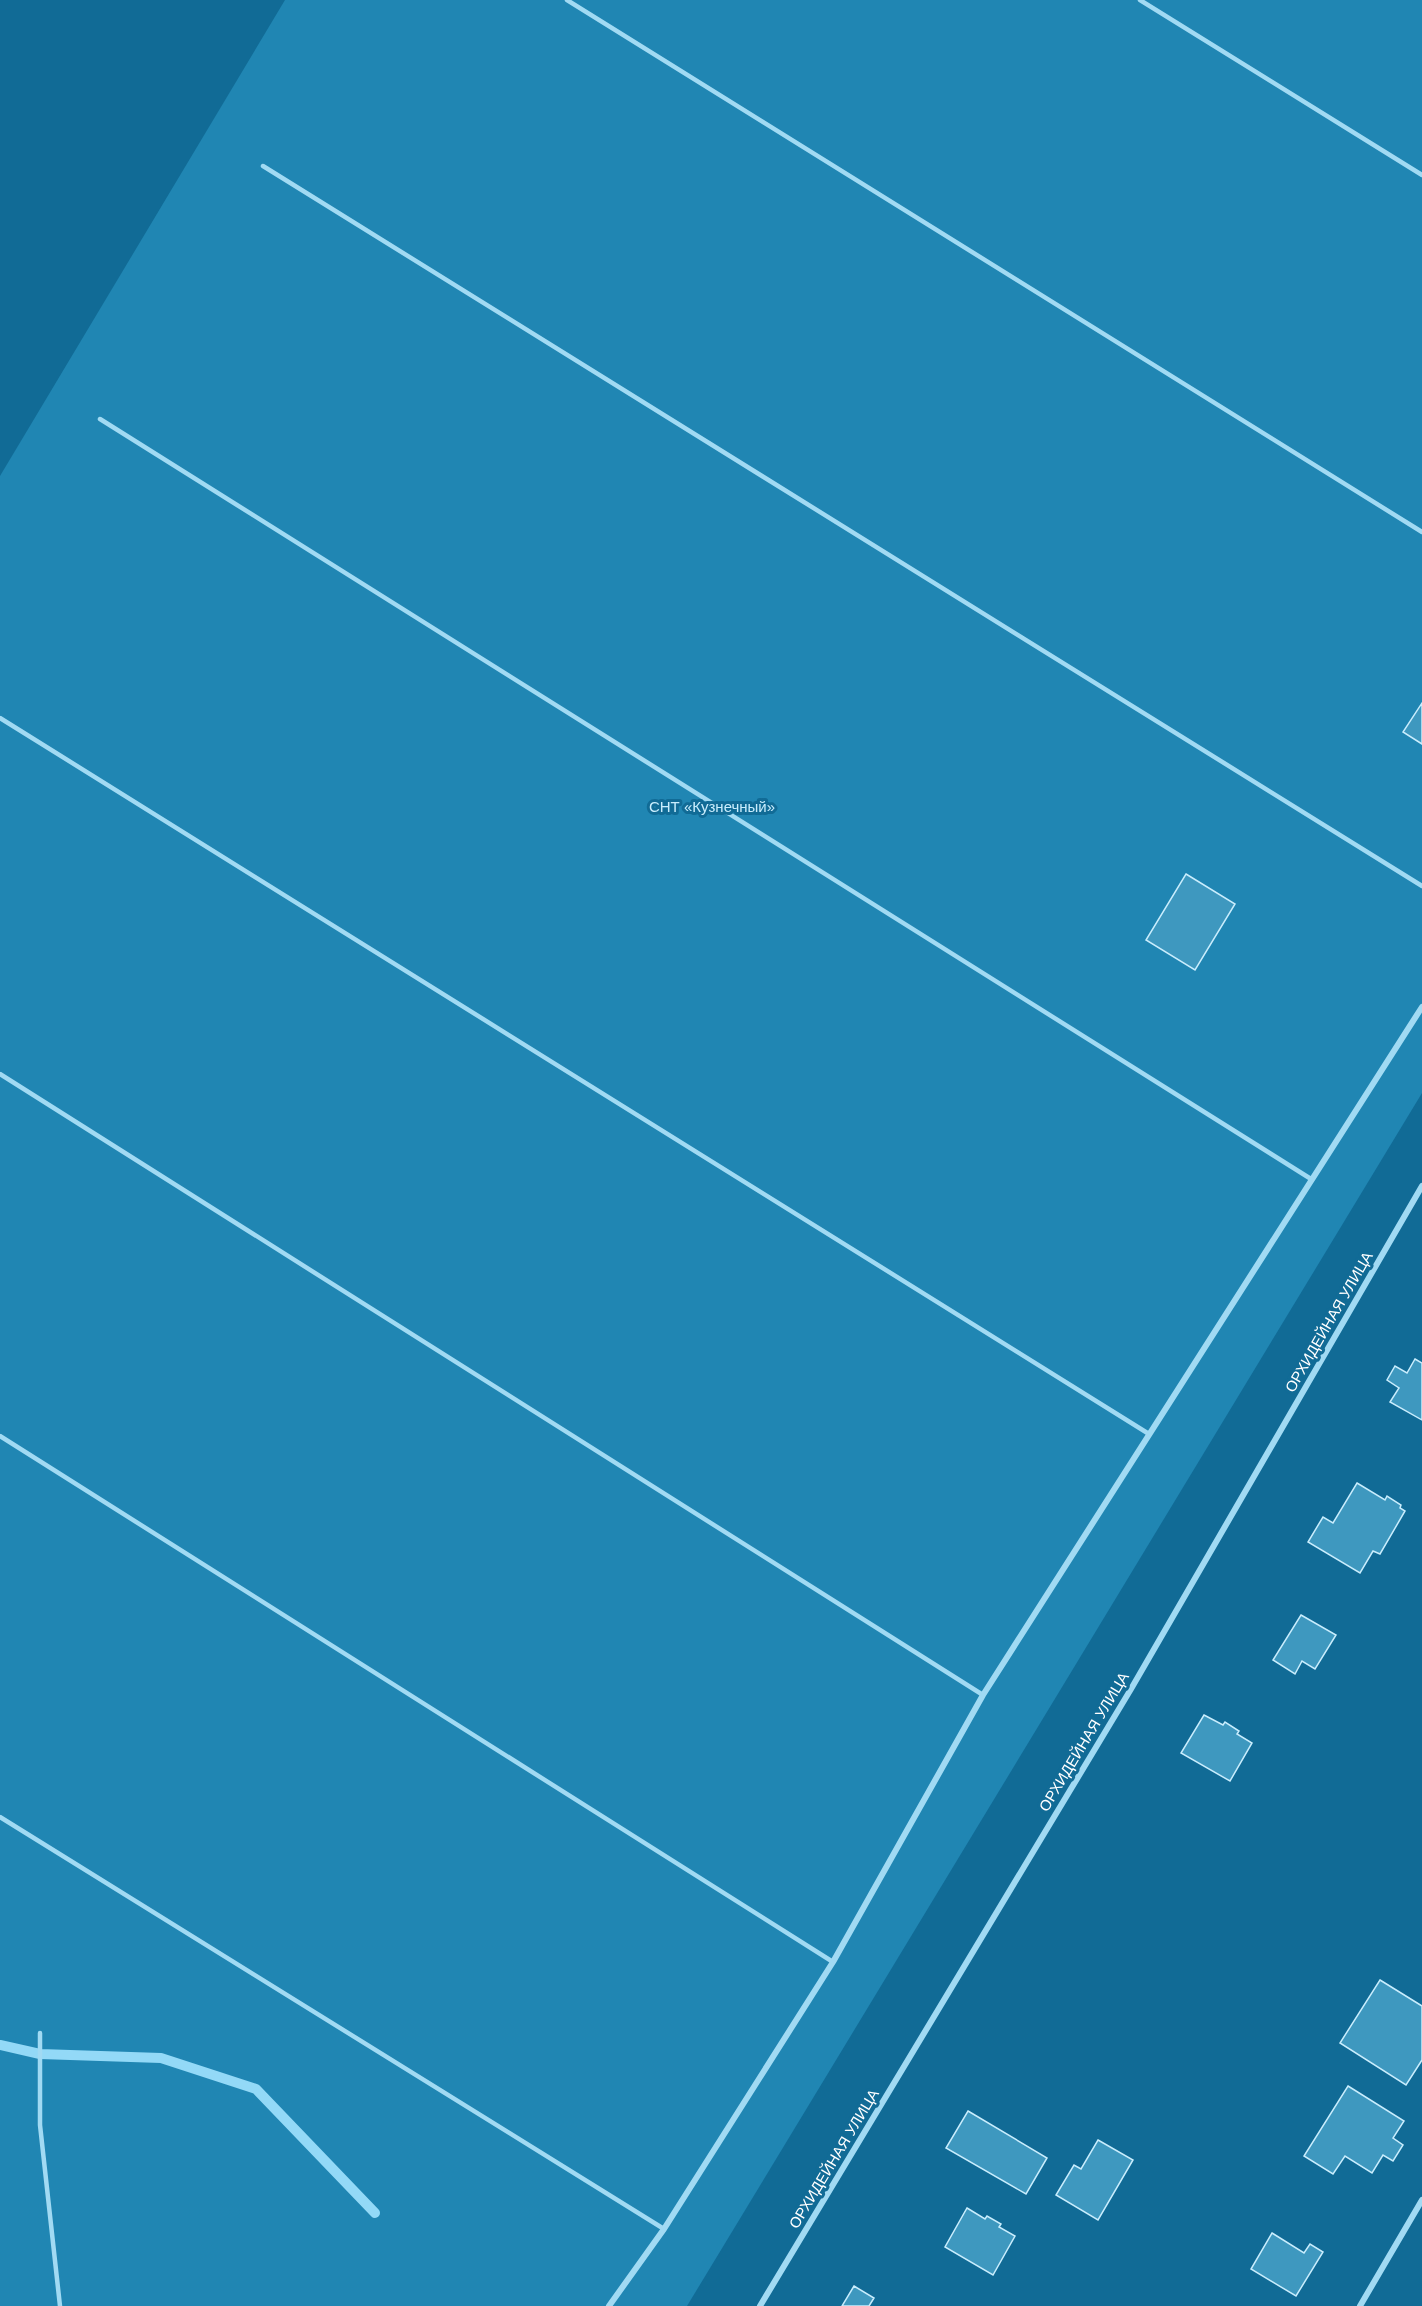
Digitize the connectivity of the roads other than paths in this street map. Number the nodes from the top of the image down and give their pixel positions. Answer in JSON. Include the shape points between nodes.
{"nodes":[{"id":1,"x":567,"y":0,"type":"edge"},
{"id":2,"x":1140,"y":0,"type":"edge"},
{"id":3,"x":263,"y":166,"type":"dead end"},
{"id":4,"x":1422,"y":175,"type":"edge"},
{"id":5,"x":100,"y":419,"type":"dead end"},
{"id":6,"x":1422,"y":532,"type":"edge"},
{"id":7,"x":0,"y":718,"type":"edge"},
{"id":8,"x":1422,"y":886,"type":"edge"},
{"id":9,"x":1422,"y":1006,"type":"edge"},
{"id":10,"x":0,"y":1074,"type":"edge"},
{"id":11,"x":1311,"y":1179,"type":"junction"},
{"id":12,"x":1422,"y":1186,"type":"edge"},
{"id":13,"x":1149,"y":1434,"type":"junction"},
{"id":14,"x":0,"y":1436,"type":"edge"},
{"id":15,"x":983,"y":1695,"type":"junction"},
{"id":16,"x":0,"y":1817,"type":"edge"},
{"id":17,"x":833,"y":1962,"type":"junction"},
{"id":18,"x":40,"y":2033,"type":"dead end"},
{"id":19,"x":1422,"y":2200,"type":"edge"},
{"id":20,"x":664,"y":2229,"type":"junction"},
{"id":21,"x":60,"y":2306,"type":"edge"},
{"id":22,"x":609,"y":2306,"type":"edge"},
{"id":23,"x":760,"y":2306,"type":"edge"},
{"id":24,"x":1360,"y":2306,"type":"edge"}],
"edges":[{"from":1,"to":6,"type":"lane"},
{"from":2,"to":4,"type":"lane"},
{"from":3,"to":8,"type":"lane"},
{"from":5,"to":11,"type":"lane"},
{"from":7,"to":13,"type":"lane"},
{"from":9,"to":11,"type":"street"},
{"from":10,"to":15,"type":"lane"},
{"from":11,"to":13,"type":"street"},
{"from":12,"to":23,"type":"street","name":"ОРХИДЕЙНАЯ УЛИЦА","via":[[1131,1689]]},
{"from":13,"to":15,"type":"street"},
{"from":14,"to":17,"type":"lane"},
{"from":15,"to":17,"type":"street"},
{"from":16,"to":20,"type":"lane"},
{"from":17,"to":20,"type":"street"},
{"from":18,"to":21,"type":"lane","via":[[40,2125]]},
{"from":19,"to":24,"type":"street"},
{"from":20,"to":22,"type":"street"}]}
